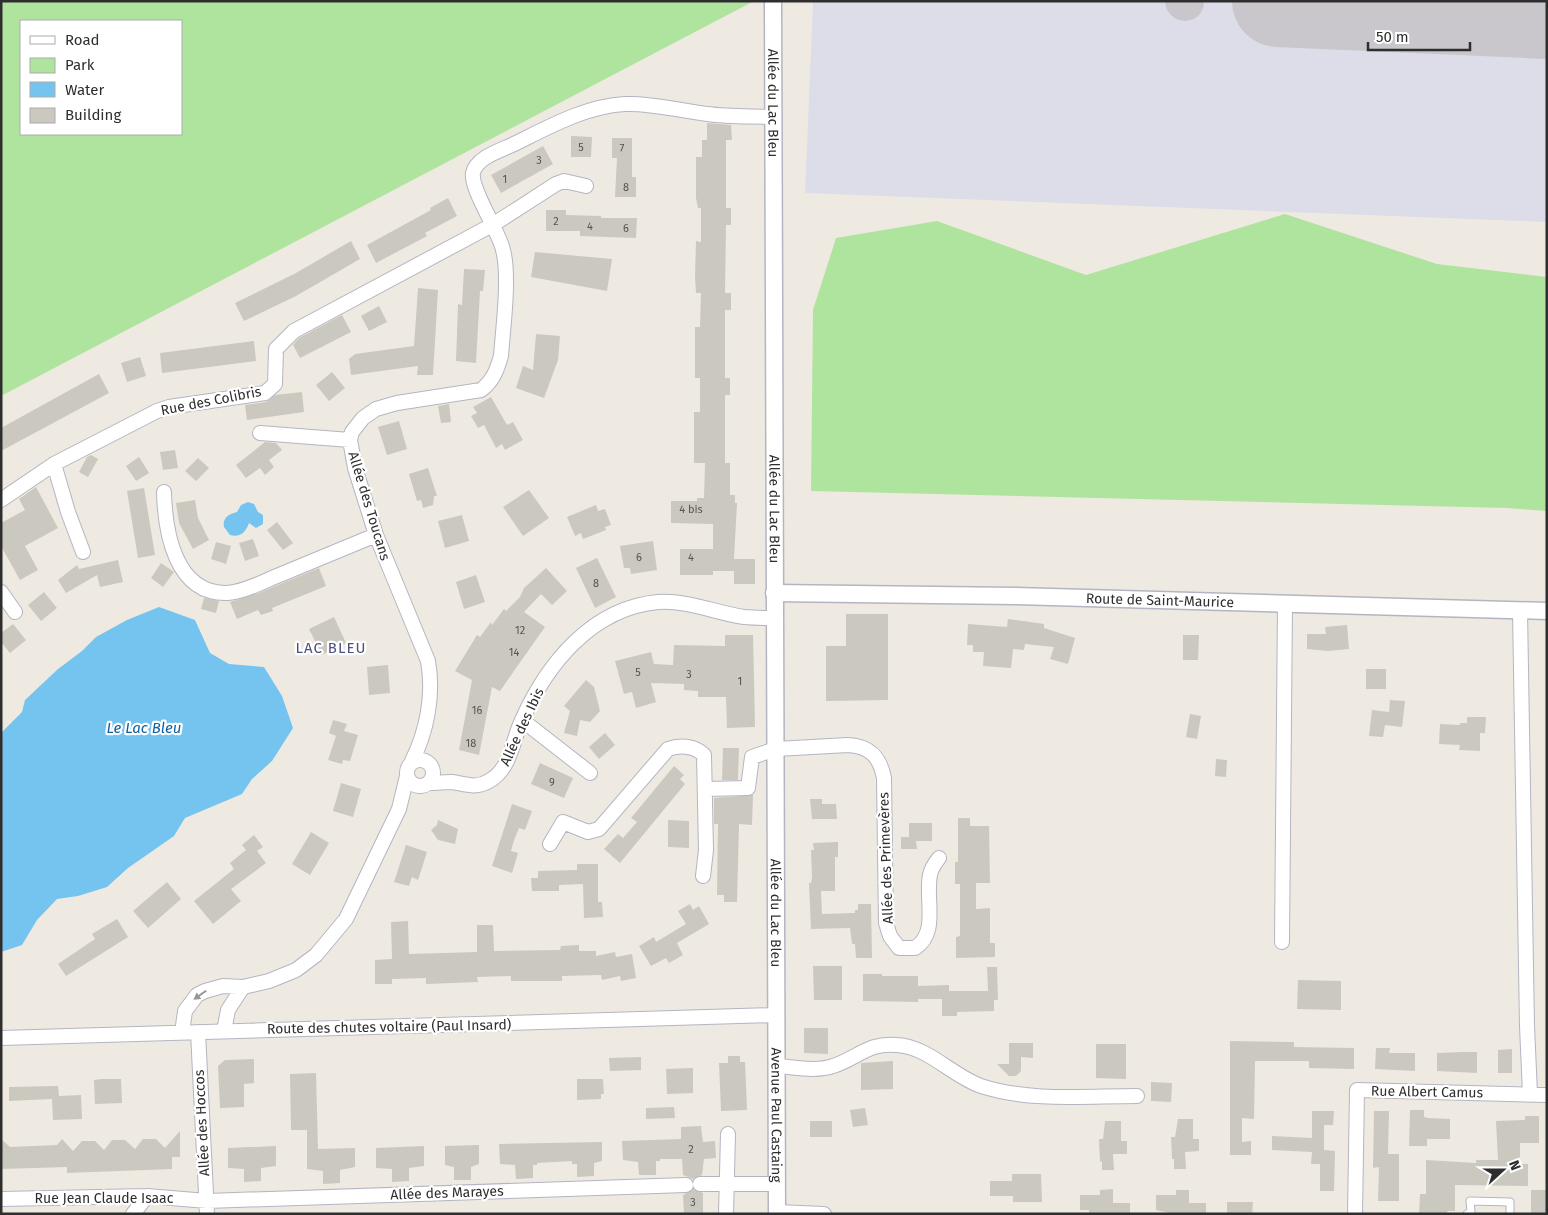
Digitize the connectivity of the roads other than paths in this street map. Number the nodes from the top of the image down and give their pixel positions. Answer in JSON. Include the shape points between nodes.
{"nodes":[{"id":1,"x":772,"y":1,"type":"edge"},
{"id":2,"x":773,"y":117,"type":"junction"},
{"id":3,"x":586,"y":186,"type":"dead end"},
{"id":4,"x":494,"y":224,"type":"junction"},
{"id":5,"x":260,"y":433,"type":"dead end"},
{"id":6,"x":350,"y":440,"type":"junction"},
{"id":7,"x":54,"y":464,"type":"junction"},
{"id":8,"x":164,"y":492,"type":"dead end"},
{"id":9,"x":1,"y":500,"type":"edge"},
{"id":10,"x":376,"y":535,"type":"junction"},
{"id":11,"x":83,"y":552,"type":"dead end"},
{"id":12,"x":1,"y":592,"type":"edge"},
{"id":13,"x":774,"y":593,"type":"junction"},
{"id":14,"x":1285,"y":603,"type":"junction"},
{"id":15,"x":1520,"y":610,"type":"junction"},
{"id":16,"x":1547,"y":611,"type":"edge"},
{"id":17,"x":14,"y":612,"type":"dead end"},
{"id":18,"x":774,"y":618,"type":"junction"},
{"id":19,"x":522,"y":720,"type":"junction"},
{"id":20,"x":424,"y":738,"type":"junction"},
{"id":21,"x":776,"y":749,"type":"junction"},
{"id":22,"x":412,"y":762,"type":"junction"},
{"id":23,"x":432,"y":766,"type":"junction"},
{"id":24,"x":590,"y":773,"type":"dead end"},
{"id":25,"x":407,"y":776,"type":"junction"},
{"id":26,"x":452,"y":782,"type":"junction"},
{"id":27,"x":425,"y":785,"type":"junction"},
{"id":28,"x":706,"y":789,"type":"junction"},
{"id":29,"x":399,"y":809,"type":"junction"},
{"id":30,"x":550,"y":844,"type":"dead end"},
{"id":31,"x":939,"y":858,"type":"dead end"},
{"id":32,"x":703,"y":876,"type":"dead end"},
{"id":33,"x":1282,"y":942,"type":"dead end"},
{"id":34,"x":242,"y":987,"type":"junction"},
{"id":35,"x":776,"y":1015,"type":"junction"},
{"id":36,"x":224,"y":1031,"type":"junction"},
{"id":37,"x":198,"y":1032,"type":"junction"},
{"id":38,"x":182,"y":1033,"type":"junction"},
{"id":39,"x":1,"y":1038,"type":"edge"},
{"id":40,"x":776,"y":1066,"type":"junction"},
{"id":41,"x":1530,"y":1094,"type":"junction"},
{"id":42,"x":1547,"y":1095,"type":"edge"},
{"id":43,"x":1137,"y":1096,"type":"dead end"},
{"id":44,"x":728,"y":1134,"type":"dead end"},
{"id":45,"x":725,"y":1184,"type":"junction"},
{"id":46,"x":777,"y":1184,"type":"junction"},
{"id":47,"x":147,"y":1196,"type":"junction"},
{"id":48,"x":4,"y":1202,"type":"edge"},
{"id":49,"x":207,"y":1207,"type":"edge"},
{"id":50,"x":777,"y":1213,"type":"edge"},
{"id":51,"x":133,"y":1214,"type":"edge"},
{"id":52,"x":726,"y":1214,"type":"edge"},
{"id":53,"x":824,"y":1214,"type":"edge"},
{"id":54,"x":1355,"y":1214,"type":"edge"},
{"id":55,"x":1468,"y":1214,"type":"edge"},
{"id":56,"x":1510,"y":1214,"type":"edge"}],
"edges":[{"from":1,"to":2,"type":"street","name":"Allée du Lac Bleu"},
{"from":2,"to":4,"type":"street","name":"Allée des Toucans","via":[[710,115],[625,104],[577,115],[477,165],[473,181]]},
{"from":2,"to":13,"type":"street","name":"Allée du Lac Bleu"},
{"from":3,"to":4,"type":"street","name":"Rue des Colibris","via":[[564,181]]},
{"from":4,"to":6,"type":"street","name":"Allée des Toucans","via":[[504,252],[505,266],[502,356],[490,383],[470,393],[397,402],[376,409],[362,418]]},
{"from":4,"to":7,"type":"street","name":"Rue des Colibris","via":[[287,336],[276,349],[275,384],[265,393],[157,411]]},
{"from":5,"to":6,"type":"street"},
{"from":6,"to":10,"type":"street","name":"Allée des Toucans","via":[[355,468]]},
{"from":7,"to":9,"type":"street","name":"Rue des Colibris"},
{"from":7,"to":11,"type":"street"},
{"from":8,"to":10,"type":"street","via":[[166,533],[178,563],[198,584],[219,592],[243,590]]},
{"from":10,"to":20,"type":"street","name":"Allée des Toucans","via":[[428,661],[430,694]]},
{"from":12,"to":17,"type":"street"},
{"from":13,"to":14,"type":"street","name":"Route de Saint-Maurice"},
{"from":13,"to":18,"type":"street","name":"Allée du Lac Bleu"},
{"from":14,"to":15,"type":"street","name":"Route de Saint-Maurice"},
{"from":14,"to":33,"type":"street"},
{"from":15,"to":16,"type":"street","name":"Route de Saint-Maurice"},
{"from":15,"to":41,"type":"street","via":[[1526,1026]]},
{"from":18,"to":19,"type":"street","name":"Allée des Ibis","via":[[745,617],[658,602],[625,611],[580,636],[563,652],[547,672]]},
{"from":18,"to":21,"type":"street","name":"Allée du Lac Bleu"},
{"from":19,"to":24,"type":"street"},
{"from":19,"to":26,"type":"street","name":"Allée des Ibis","via":[[506,764],[495,777],[480,785]]},
{"from":20,"to":22,"type":"street","name":"Allée des Toucans"},
{"from":20,"to":23,"type":"street","name":"Allée des Toucans"},
{"from":21,"to":28,"type":"street","via":[[752,757],[748,788]]},
{"from":21,"to":31,"type":"street","name":"Allée des Primevères","via":[[858,746],[877,758],[884,778],[886,923],[899,948],[915,948],[926,938],[930,876]]},
{"from":21,"to":35,"type":"street","name":"Allée du Lac Bleu"},
{"from":22,"to":23,"type":"street","via":[[424,760]]},
{"from":22,"to":25,"type":"street"},
{"from":23,"to":26,"type":"street","name":"Allée des Ibis"},
{"from":23,"to":27,"type":"street","via":[[433,776]]},
{"from":25,"to":27,"type":"street","via":[[410,782]]},
{"from":25,"to":29,"type":"street"},
{"from":26,"to":27,"type":"street","name":"Allée des Ibis"},
{"from":27,"to":29,"type":"street"},
{"from":28,"to":30,"type":"street","via":[[704,755],[699,750],[679,745],[668,750],[599,829],[588,832],[563,822]]},
{"from":28,"to":32,"type":"street"},
{"from":29,"to":34,"type":"street","via":[[346,918],[316,955],[296,970]]},
{"from":34,"to":36,"type":"street","via":[[228,1010]]},
{"from":34,"to":38,"type":"street","one_way":true,"via":[[214,988],[197,996],[185,1011]]},
{"from":35,"to":36,"type":"street","name":"Route des chutes voltaire (Paul Insard)"},
{"from":35,"to":40,"type":"street","name":"Avenue Paul Castaing"},
{"from":36,"to":37,"type":"street","name":"Route des chutes voltaire (Paul Insard)"},
{"from":37,"to":38,"type":"street","name":"Route des chutes voltaire (Paul Insard)"},
{"from":37,"to":49,"type":"street","name":"Allée des Hoccos"},
{"from":38,"to":39,"type":"street","name":"Route des chutes voltaire (Paul Insard)"},
{"from":40,"to":43,"type":"street","via":[[826,1068],[873,1046],[897,1045],[918,1049],[958,1076],[997,1091],[1028,1096]]},
{"from":40,"to":46,"type":"street","name":"Avenue Paul Castaing"},
{"from":41,"to":42,"type":"street"},
{"from":41,"to":54,"type":"street","name":"Rue Albert Camus","via":[[1357,1090]]},
{"from":44,"to":45,"type":"street"},
{"from":45,"to":46,"type":"street","name":"Allée des Marayes"},
{"from":45,"to":49,"type":"street","name":"Allée des Marayes"},
{"from":45,"to":52,"type":"street"},
{"from":46,"to":50,"type":"street","name":"Avenue Paul Castaing"},
{"from":47,"to":48,"type":"street","name":"Rue Jean Claude Isaac"},
{"from":47,"to":49,"type":"street","name":"Rue Jean Claude Isaac"},
{"from":47,"to":51,"type":"street"},
{"from":50,"to":53,"type":"street"},
{"from":55,"to":56,"type":"lane","via":[[1471,1212],[1470,1201],[1510,1202]]}]}
